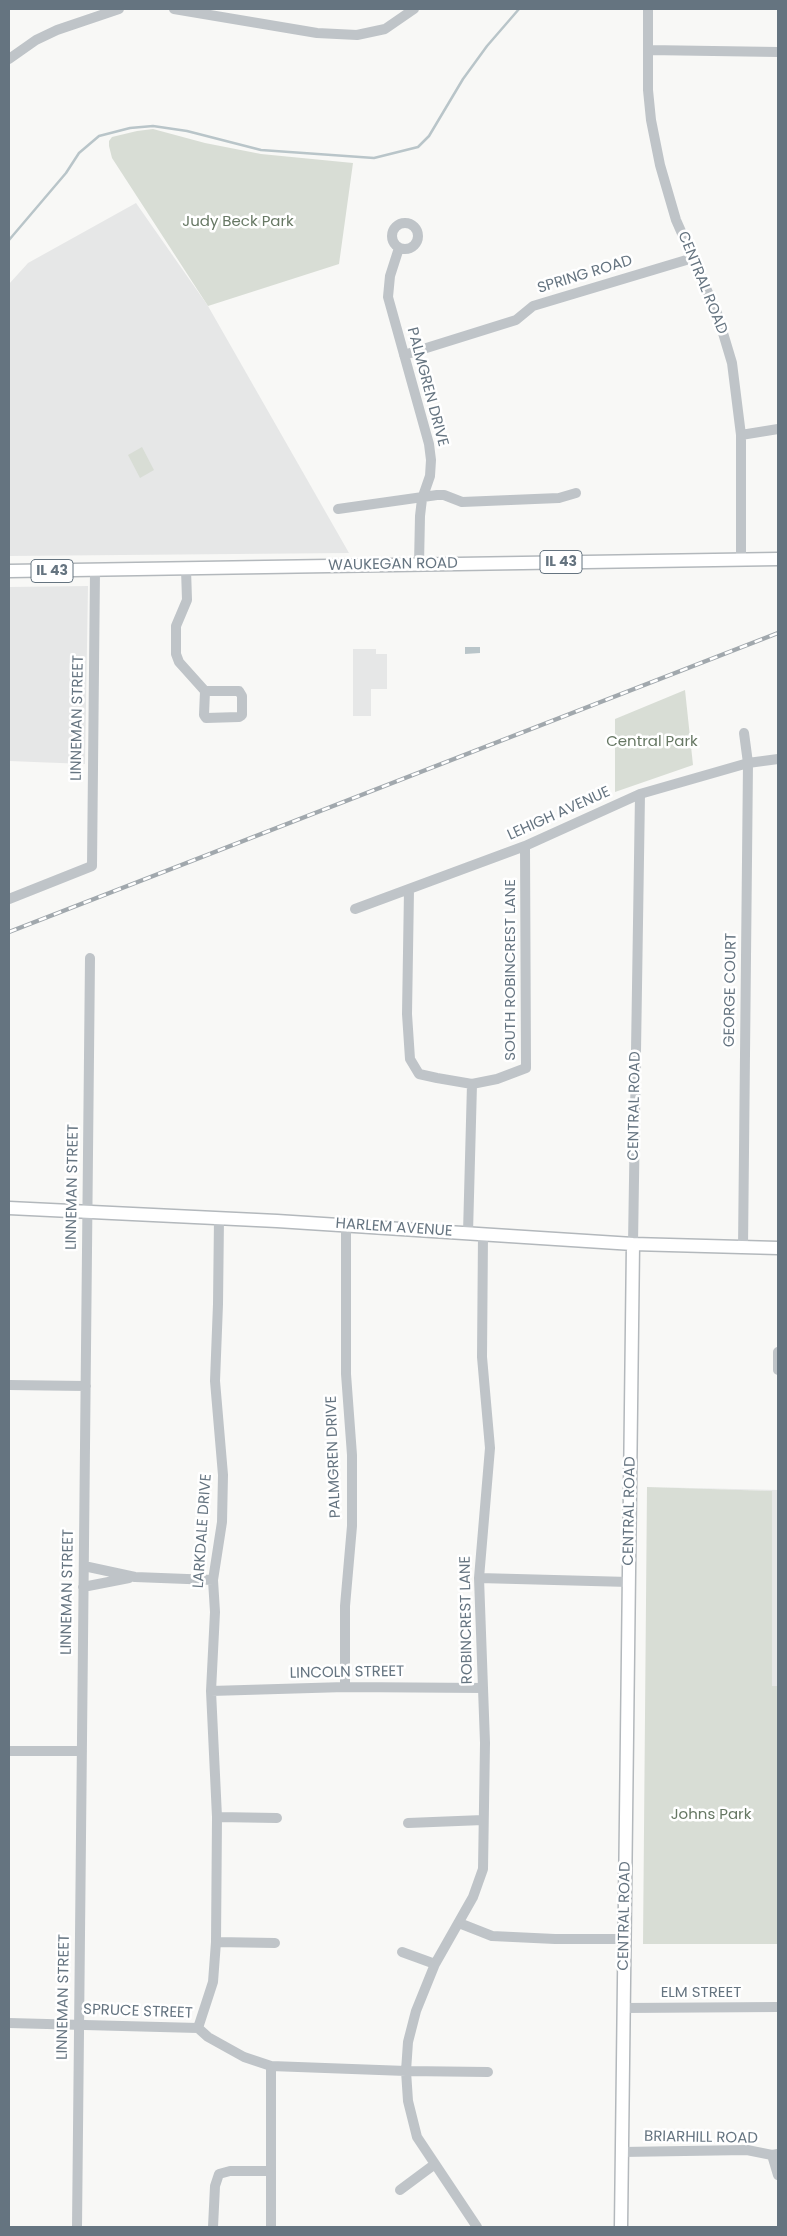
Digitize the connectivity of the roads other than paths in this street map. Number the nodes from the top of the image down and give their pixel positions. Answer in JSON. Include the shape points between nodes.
{"nodes":[{"id":1,"x":119,"y":9,"type":"edge"},
{"id":2,"x":174,"y":9,"type":"edge"},
{"id":3,"x":414,"y":9,"type":"edge"},
{"id":4,"x":648,"y":9,"type":"edge"},
{"id":5,"x":648,"y":50,"type":"junction"},
{"id":6,"x":778,"y":52,"type":"edge"},
{"id":7,"x":9,"y":59,"type":"edge"},
{"id":8,"x":399,"y":248,"type":"dead end"},
{"id":9,"x":693,"y":258,"type":"junction"},
{"id":10,"x":404,"y":355,"type":"junction"},
{"id":11,"x":778,"y":429,"type":"edge"},
{"id":12,"x":741,"y":435,"type":"junction"},
{"id":13,"x":576,"y":493,"type":"dead end"},
{"id":14,"x":422,"y":499,"type":"junction"},
{"id":15,"x":338,"y":509,"type":"dead end"},
{"id":16,"x":741,"y":559,"type":"junction"},
{"id":17,"x":778,"y":559,"type":"edge"},
{"id":18,"x":419,"y":564,"type":"junction"},
{"id":19,"x":186,"y":569,"type":"junction"},
{"id":20,"x":9,"y":571,"type":"edge"},
{"id":21,"x":94,"y":571,"type":"junction"},
{"id":22,"x":205,"y":691,"type":"dead end"},
{"id":23,"x":744,"y":733,"type":"dead end"},
{"id":24,"x":778,"y":759,"type":"edge"},
{"id":25,"x":748,"y":762,"type":"junction"},
{"id":26,"x":640,"y":794,"type":"junction"},
{"id":27,"x":526,"y":846,"type":"junction"},
{"id":28,"x":409,"y":890,"type":"junction"},
{"id":29,"x":9,"y":899,"type":"edge"},
{"id":30,"x":355,"y":910,"type":"dead end"},
{"id":31,"x":90,"y":958,"type":"dead end"},
{"id":32,"x":472,"y":1084,"type":"junction"},
{"id":33,"x":9,"y":1208,"type":"edge"},
{"id":34,"x":88,"y":1210,"type":"junction"},
{"id":35,"x":219,"y":1218,"type":"junction"},
{"id":36,"x":346,"y":1225,"type":"junction"},
{"id":37,"x":468,"y":1233,"type":"junction"},
{"id":38,"x":484,"y":1234,"type":"junction"},
{"id":39,"x":633,"y":1244,"type":"junction"},
{"id":40,"x":743,"y":1248,"type":"junction"},
{"id":41,"x":778,"y":1248,"type":"edge"},
{"id":42,"x":778,"y":1352,"type":"edge"},
{"id":43,"x":778,"y":1370,"type":"edge"},
{"id":44,"x":9,"y":1385,"type":"edge"},
{"id":45,"x":86,"y":1386,"type":"junction"},
{"id":46,"x":84,"y":1566,"type":"junction"},
{"id":47,"x":135,"y":1577,"type":"junction"},
{"id":48,"x":479,"y":1578,"type":"junction"},
{"id":49,"x":213,"y":1580,"type":"junction"},
{"id":50,"x":629,"y":1582,"type":"junction"},
{"id":51,"x":84,"y":1587,"type":"junction"},
{"id":52,"x":345,"y":1687,"type":"junction"},
{"id":53,"x":484,"y":1688,"type":"junction"},
{"id":54,"x":211,"y":1691,"type":"junction"},
{"id":55,"x":9,"y":1751,"type":"edge"},
{"id":56,"x":82,"y":1751,"type":"junction"},
{"id":57,"x":217,"y":1817,"type":"junction"},
{"id":58,"x":277,"y":1818,"type":"dead end"},
{"id":59,"x":482,"y":1820,"type":"junction"},
{"id":60,"x":408,"y":1822,"type":"dead end"},
{"id":61,"x":459,"y":1923,"type":"junction"},
{"id":62,"x":625,"y":1939,"type":"junction"},
{"id":63,"x":216,"y":1942,"type":"junction"},
{"id":64,"x":275,"y":1943,"type":"dead end"},
{"id":65,"x":402,"y":1952,"type":"dead end"},
{"id":66,"x":435,"y":1964,"type":"junction"},
{"id":67,"x":778,"y":2007,"type":"edge"},
{"id":68,"x":624,"y":2008,"type":"junction"},
{"id":69,"x":9,"y":2023,"type":"edge"},
{"id":70,"x":79,"y":2025,"type":"junction"},
{"id":71,"x":198,"y":2028,"type":"junction"},
{"id":72,"x":271,"y":2066,"type":"junction"},
{"id":73,"x":406,"y":2071,"type":"junction"},
{"id":74,"x":488,"y":2072,"type":"dead end"},
{"id":75,"x":622,"y":2152,"type":"junction"},
{"id":76,"x":775,"y":2155,"type":"edge"},
{"id":77,"x":435,"y":2164,"type":"junction"},
{"id":78,"x":271,"y":2171,"type":"junction"},
{"id":79,"x":778,"y":2175,"type":"edge"},
{"id":80,"x":400,"y":2190,"type":"dead end"},
{"id":81,"x":77,"y":2227,"type":"edge"},
{"id":82,"x":213,"y":2227,"type":"edge"},
{"id":83,"x":271,"y":2227,"type":"edge"},
{"id":84,"x":477,"y":2227,"type":"edge"},
{"id":85,"x":622,"y":2227,"type":"edge"}],
"edges":[{"from":1,"to":7,"type":"street","via":[[57,30]]},
{"from":2,"to":3,"type":"street","via":[[317,33],[357,36],[385,28]]},
{"from":4,"to":5,"type":"street","name":"CENTRAL ROAD"},
{"from":5,"to":6,"type":"street"},
{"from":5,"to":9,"type":"street","name":"CENTRAL ROAD","via":[[648,90],[654,141],[667,194]]},
{"from":8,"to":10,"type":"street","name":"PALMGREN DRIVE","via":[[388,293]]},
{"from":9,"to":10,"type":"street","name":"SPRING ROAD","via":[[533,306],[516,320]]},
{"from":9,"to":12,"type":"street","name":"CENTRAL ROAD","via":[[717,313],[732,363]]},
{"from":10,"to":14,"type":"street","name":"PALMGREN DRIVE","via":[[429,444],[430,476]]},
{"from":11,"to":12,"type":"street"},
{"from":12,"to":16,"type":"street","name":"CENTRAL ROAD"},
{"from":13,"to":14,"type":"street","via":[[559,498],[462,502],[444,495]]},
{"from":14,"to":15,"type":"street"},
{"from":14,"to":18,"type":"street","name":"PALMGREN DRIVE"},
{"from":16,"to":17,"type":"main road","name":"WAUKEGAN ROAD","number":"IL 43"},
{"from":16,"to":18,"type":"main road","name":"WAUKEGAN ROAD","number":"IL 43"},
{"from":18,"to":19,"type":"main road","name":"WAUKEGAN ROAD","number":"IL 43"},
{"from":19,"to":21,"type":"main road","name":"WAUKEGAN ROAD","number":"IL 43"},
{"from":19,"to":22,"type":"street","via":[[187,600],[176,620],[176,654],[184,670]]},
{"from":20,"to":21,"type":"main road","name":"WAUKEGAN ROAD","number":"IL 43"},
{"from":21,"to":29,"type":"street","name":"LINNEMAN STREET","via":[[92,866]]},
{"from":23,"to":25,"type":"street","name":"GEORGE COURT"},
{"from":24,"to":25,"type":"street","name":"LEHIGH AVENUE"},
{"from":25,"to":26,"type":"street","name":"LEHIGH AVENUE"},
{"from":25,"to":40,"type":"street","name":"GEORGE COURT"},
{"from":26,"to":27,"type":"street","name":"LEHIGH AVENUE"},
{"from":26,"to":39,"type":"street","name":"CENTRAL ROAD"},
{"from":27,"to":28,"type":"street","name":"LEHIGH AVENUE"},
{"from":27,"to":32,"type":"street","name":"SOUTH ROBINCREST LANE","via":[[526,1068],[497,1080]]},
{"from":28,"to":30,"type":"street","name":"LEHIGH AVENUE"},
{"from":28,"to":32,"type":"street","via":[[407,1014],[410,1059],[419,1074]]},
{"from":31,"to":34,"type":"street","name":"LINNEMAN STREET"},
{"from":32,"to":37,"type":"street"},
{"from":33,"to":34,"type":"main road","name":"HARLEM AVENUE"},
{"from":34,"to":35,"type":"main road","name":"HARLEM AVENUE"},
{"from":34,"to":45,"type":"street","name":"LINNEMAN STREET"},
{"from":35,"to":36,"type":"main road","name":"HARLEM AVENUE"},
{"from":35,"to":49,"type":"street","name":"LARKDALE DRIVE","via":[[215,1381],[223,1475],[222,1522]]},
{"from":36,"to":37,"type":"main road","name":"HARLEM AVENUE"},
{"from":36,"to":52,"type":"street","name":"PALMGREN DRIVE","via":[[346,1374],[352,1526],[346,1606]]},
{"from":37,"to":38,"type":"main road","name":"HARLEM AVENUE"},
{"from":38,"to":39,"type":"main road","name":"HARLEM AVENUE"},
{"from":38,"to":48,"type":"street","name":"ROBINCREST LANE","via":[[482,1357],[490,1448]]},
{"from":39,"to":40,"type":"main road","name":"HARLEM AVENUE"},
{"from":39,"to":50,"type":"main road","name":"CENTRAL ROAD"},
{"from":40,"to":41,"type":"main road","name":"HARLEM AVENUE"},
{"from":42,"to":43,"type":"street"},
{"from":44,"to":45,"type":"street"},
{"from":45,"to":46,"type":"street","name":"LINNEMAN STREET"},
{"from":46,"to":47,"type":"street"},
{"from":46,"to":51,"type":"street","name":"LINNEMAN STREET"},
{"from":47,"to":49,"type":"street"},
{"from":47,"to":51,"type":"street"},
{"from":48,"to":50,"type":"street"},
{"from":48,"to":53,"type":"street","name":"ROBINCREST LANE"},
{"from":49,"to":54,"type":"street","name":"LARKDALE DRIVE","via":[[215,1612]]},
{"from":50,"to":62,"type":"main road","name":"CENTRAL ROAD"},
{"from":51,"to":56,"type":"street","name":"LINNEMAN STREET"},
{"from":52,"to":53,"type":"street","name":"LINCOLN STREET"},
{"from":52,"to":54,"type":"street","name":"LINCOLN STREET"},
{"from":53,"to":59,"type":"street","name":"ROBINCREST LANE"},
{"from":54,"to":57,"type":"street","name":"LARKDALE DRIVE"},
{"from":55,"to":56,"type":"street"},
{"from":56,"to":70,"type":"street","name":"LINNEMAN STREET"},
{"from":57,"to":58,"type":"street"},
{"from":57,"to":63,"type":"street","name":"LARKDALE DRIVE"},
{"from":59,"to":60,"type":"street"},
{"from":59,"to":61,"type":"street","name":"ROBINCREST LANE","via":[[483,1869]]},
{"from":61,"to":62,"type":"street","via":[[492,1936]]},
{"from":61,"to":66,"type":"street","name":"ROBINCREST LANE"},
{"from":62,"to":68,"type":"main road","name":"CENTRAL ROAD"},
{"from":63,"to":64,"type":"street"},
{"from":63,"to":71,"type":"street","name":"LARKDALE DRIVE","via":[[213,1982]]},
{"from":65,"to":66,"type":"street"},
{"from":66,"to":73,"type":"street","name":"ROBINCREST LANE","via":[[416,2011],[408,2042]]},
{"from":67,"to":68,"type":"street","name":"ELM STREET"},
{"from":68,"to":75,"type":"main road","name":"CENTRAL ROAD"},
{"from":69,"to":70,"type":"street","name":"SPRUCE STREET"},
{"from":70,"to":71,"type":"street","name":"SPRUCE STREET"},
{"from":70,"to":81,"type":"street","name":"LINNEMAN STREET"},
{"from":71,"to":72,"type":"street","name":"SPRUCE STREET","via":[[236,2053]]},
{"from":72,"to":73,"type":"street","name":"SPRUCE STREET"},
{"from":72,"to":78,"type":"street"},
{"from":73,"to":74,"type":"street","name":"SPRUCE STREET"},
{"from":73,"to":77,"type":"street","name":"ROBINCREST LANE","via":[[408,2101],[417,2137]]},
{"from":75,"to":76,"type":"street","name":"BRIARHILL ROAD","via":[[747,2150]]},
{"from":75,"to":85,"type":"main road","name":"CENTRAL ROAD"},
{"from":76,"to":79,"type":"street"},
{"from":77,"to":80,"type":"street"},
{"from":77,"to":84,"type":"street","name":"ROBINCREST LANE"},
{"from":78,"to":82,"type":"street","via":[[230,2170],[219,2174],[213,2204]]},
{"from":78,"to":83,"type":"street"}]}
